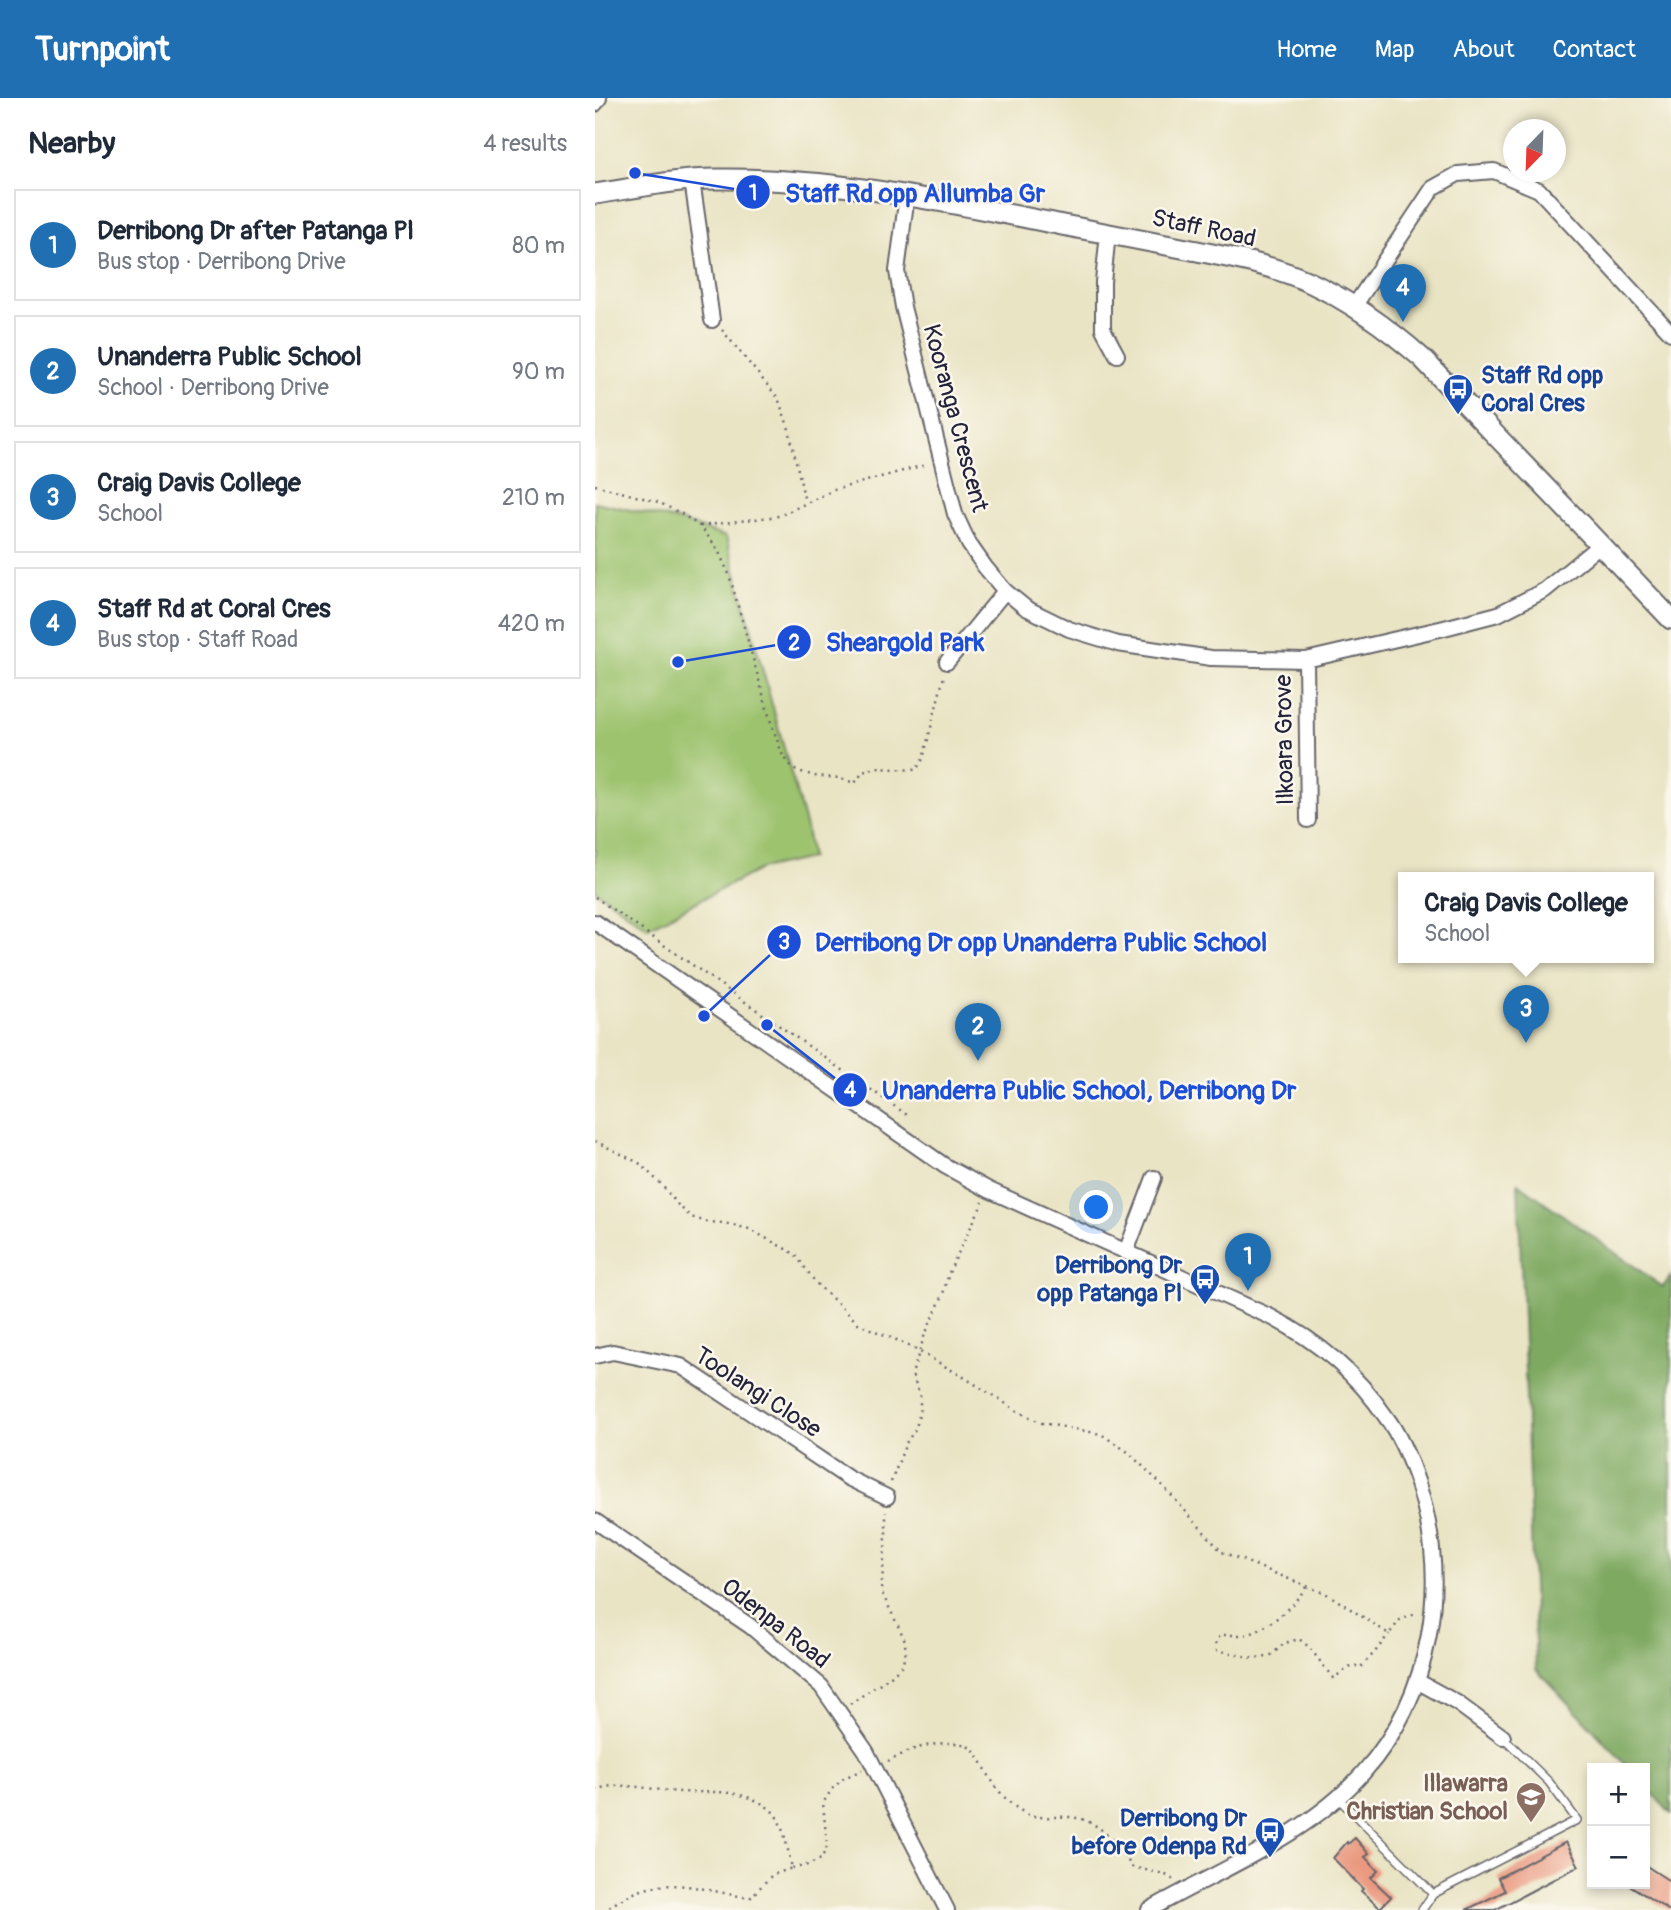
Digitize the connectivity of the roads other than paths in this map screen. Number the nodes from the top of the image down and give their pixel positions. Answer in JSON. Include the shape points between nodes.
{"nodes":[{"id":1,"x":599,"y":98,"type":"edge"},
{"id":2,"x":595,"y":104,"type":"edge"},
{"id":3,"x":692,"y":180,"type":"junction"},
{"id":4,"x":595,"y":194,"type":"edge"},
{"id":5,"x":907,"y":195,"type":"junction"},
{"id":6,"x":1108,"y":233,"type":"junction"},
{"id":7,"x":1355,"y":305,"type":"junction"},
{"id":8,"x":712,"y":320,"type":"road end"},
{"id":9,"x":1671,"y":333,"type":"edge"},
{"id":10,"x":1117,"y":355,"type":"dead end"},
{"id":11,"x":1601,"y":544,"type":"junction"},
{"id":12,"x":1005,"y":591,"type":"junction"},
{"id":13,"x":1671,"y":618,"type":"edge"},
{"id":14,"x":1305,"y":660,"type":"junction"},
{"id":15,"x":947,"y":662,"type":"road end"},
{"id":16,"x":1308,"y":820,"type":"dead end"},
{"id":17,"x":595,"y":922,"type":"edge"},
{"id":18,"x":1154,"y":1178,"type":"dead end"},
{"id":19,"x":1126,"y":1252,"type":"junction"},
{"id":20,"x":595,"y":1356,"type":"edge"},
{"id":21,"x":887,"y":1497,"type":"road end"},
{"id":22,"x":595,"y":1521,"type":"edge"},
{"id":23,"x":1417,"y":1681,"type":"junction"},
{"id":24,"x":1503,"y":1737,"type":"joint"},
{"id":25,"x":1338,"y":1798,"type":"junction"},
{"id":26,"x":1433,"y":1894,"type":"junction"},
{"id":27,"x":947,"y":1910,"type":"edge"},
{"id":28,"x":1149,"y":1910,"type":"edge"},
{"id":29,"x":1422,"y":1910,"type":"edge"}],
"edges":[{"from":1,"to":2,"type":"street"},
{"from":3,"to":4,"type":"street","name":"Staff Road"},
{"from":3,"to":5,"type":"street","name":"Staff Road","via":[[815,183]]},
{"from":3,"to":8,"type":"street"},
{"from":5,"to":6,"type":"street","name":"Staff Road"},
{"from":5,"to":12,"type":"street","name":"Kooranga Crescent","via":[[897,271],[903,307],[955,514],[969,544]]},
{"from":6,"to":7,"type":"street","name":"Staff Road","via":[[1255,263],[1307,281]]},
{"from":6,"to":10,"type":"street","via":[[1103,329]]},
{"from":7,"to":9,"type":"street","via":[[1433,188],[1458,174],[1494,171],[1539,190]]},
{"from":7,"to":11,"type":"street","name":"Staff Road","via":[[1423,359]]},
{"from":11,"to":13,"type":"street","name":"Staff Road"},
{"from":11,"to":14,"type":"street","name":"Kooranga Crescent","via":[[1545,590],[1498,614]]},
{"from":12,"to":14,"type":"street","name":"Kooranga Crescent","via":[[1026,608],[1069,629],[1118,644],[1211,658]]},
{"from":12,"to":15,"type":"street"},
{"from":14,"to":16,"type":"street","name":"Ilkoara Grove"},
{"from":17,"to":19,"type":"street","via":[[930,1156],[989,1190]]},
{"from":18,"to":19,"type":"street"},
{"from":19,"to":23,"type":"street","via":[[1288,1325],[1339,1362],[1387,1418],[1406,1450],[1432,1542],[1433,1614]]},
{"from":20,"to":21,"type":"street","name":"Toolangi Close","via":[[613,1352],[681,1366],[848,1478]]},
{"from":22,"to":27,"type":"street","name":"Odenpa Road","via":[[750,1626],[821,1686],[866,1751]]},
{"from":23,"to":24,"type":"street"},
{"from":23,"to":25,"type":"street","via":[[1384,1746]]},
{"from":24,"to":26,"type":"lane","via":[[1549,1782],[1577,1820]]},
{"from":25,"to":26,"type":"lane"},
{"from":25,"to":28,"type":"street","via":[[1262,1849]]},
{"from":26,"to":29,"type":"lane"}]}
